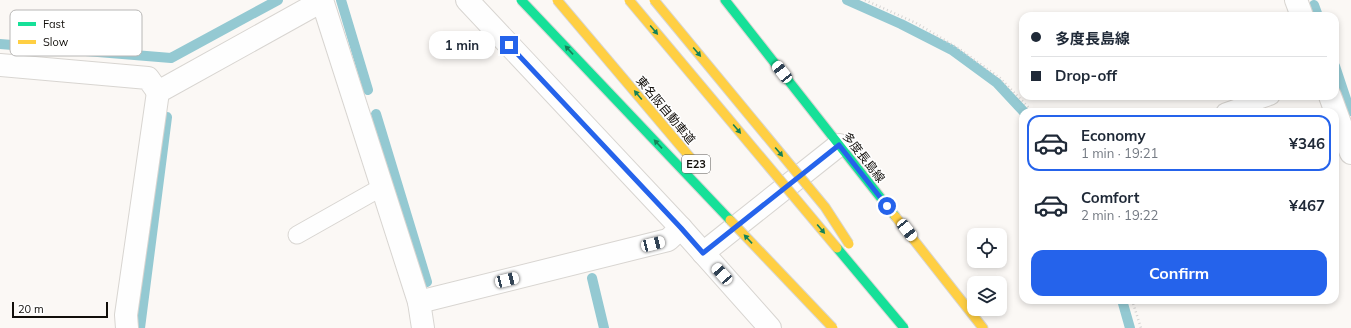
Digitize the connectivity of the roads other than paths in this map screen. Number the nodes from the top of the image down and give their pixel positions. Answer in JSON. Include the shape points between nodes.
{"nodes":[{"id":1,"x":322,"y":0,"type":"edge"},
{"id":2,"x":467,"y":0,"type":"edge"},
{"id":3,"x":521,"y":0,"type":"edge"},
{"id":4,"x":557,"y":0,"type":"edge"},
{"id":5,"x":629,"y":0,"type":"edge"},
{"id":6,"x":654,"y":0,"type":"edge"},
{"id":7,"x":725,"y":0,"type":"edge"},
{"id":8,"x":1296,"y":0,"type":"edge"},
{"id":9,"x":1300,"y":12,"type":"edge"},
{"id":10,"x":0,"y":65,"type":"edge"},
{"id":11,"x":158,"y":92,"type":"junction"},
{"id":12,"x":1260,"y":100,"type":"edge"},
{"id":13,"x":1236,"y":108,"type":"edge"},
{"id":14,"x":1339,"y":112,"type":"edge"},
{"id":15,"x":1346,"y":125,"type":"edge"},
{"id":16,"x":839,"y":145,"type":"junction"},
{"id":17,"x":1351,"y":153,"type":"edge"},
{"id":18,"x":701,"y":170,"type":"dead end"},
{"id":19,"x":382,"y":187,"type":"junction"},
{"id":20,"x":737,"y":213,"type":"dead end"},
{"id":21,"x":681,"y":228,"type":"junction"},
{"id":22,"x":297,"y":235,"type":"dead end"},
{"id":23,"x":703,"y":253,"type":"junction"},
{"id":24,"x":419,"y":302,"type":"junction"},
{"id":25,"x":895,"y":317,"type":"junction"},
{"id":26,"x":126,"y":328,"type":"edge"},
{"id":27,"x":422,"y":328,"type":"edge"},
{"id":28,"x":770,"y":328,"type":"edge"},
{"id":29,"x":834,"y":328,"type":"edge"},
{"id":30,"x":904,"y":328,"type":"edge"},
{"id":31,"x":984,"y":328,"type":"edge"}],
"edges":[{"from":1,"to":11,"type":"street"},
{"from":1,"to":19,"type":"street"},
{"from":2,"to":21,"type":"street"},
{"from":29,"to":3,"type":"main road","one_way":true,"bridge":true},
{"from":18,"to":4,"type":"main road","name":"東名阪自動車道","number":"E23","one_way":true,"bridge":true},
{"from":5,"to":25,"type":"main road","one_way":true,"bridge":true},
{"from":6,"to":25,"type":"main road","one_way":true,"bridge":true,"via":[[825,207]]},
{"from":7,"to":16,"type":"main road","name":"多度長島線"},
{"from":8,"to":9,"type":"street"},
{"from":10,"to":11,"type":"street","via":[[148,78]]},
{"from":11,"to":26,"type":"street"},
{"from":12,"to":13,"type":"lane"},
{"from":14,"to":15,"type":"street"},
{"from":15,"to":17,"type":"street"},
{"from":16,"to":23,"type":"street"},
{"from":16,"to":31,"type":"main road","name":"多度長島線"},
{"from":19,"to":22,"type":"lane"},
{"from":19,"to":24,"type":"street"},
{"from":20,"to":29,"type":"main road","bridge":true},
{"from":21,"to":23,"type":"street"},
{"from":21,"to":24,"type":"street","via":[[668,240]]},
{"from":23,"to":28,"type":"street"},
{"from":24,"to":27,"type":"street"},
{"from":25,"to":30,"type":"main road","bridge":true}]}
